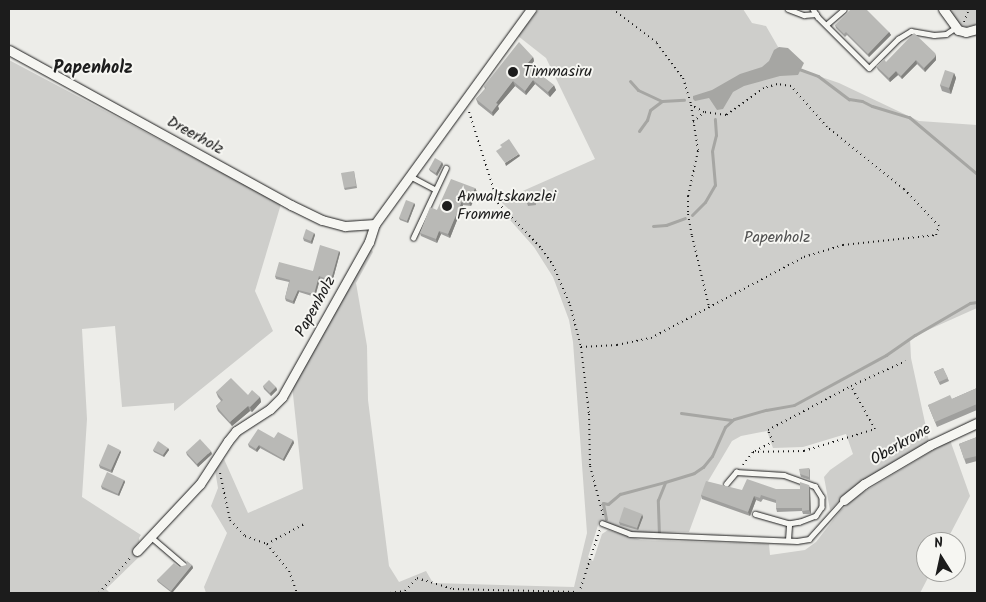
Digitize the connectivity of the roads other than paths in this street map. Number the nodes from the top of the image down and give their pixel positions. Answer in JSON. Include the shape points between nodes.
{"nodes":[{"id":1,"x":531,"y":9,"type":"edge"},
{"id":2,"x":788,"y":9,"type":"edge"},
{"id":3,"x":943,"y":9,"type":"edge"},
{"id":4,"x":843,"y":10,"type":"edge"},
{"id":5,"x":815,"y":11,"type":"edge"},
{"id":6,"x":826,"y":25,"type":"junction"},
{"id":7,"x":977,"y":29,"type":"edge"},
{"id":8,"x":958,"y":30,"type":"junction"},
{"id":9,"x":9,"y":50,"type":"edge"},
{"id":10,"x":446,"y":168,"type":"dead end"},
{"id":11,"x":410,"y":176,"type":"junction"},
{"id":12,"x":434,"y":189,"type":"junction"},
{"id":13,"x":375,"y":224,"type":"junction"},
{"id":14,"x":413,"y":238,"type":"dead end"},
{"id":15,"x":977,"y":423,"type":"edge"},
{"id":16,"x":726,"y":484,"type":"edge"},
{"id":17,"x":844,"y":500,"type":"joint"},
{"id":18,"x":755,"y":514,"type":"dead end"},
{"id":19,"x":602,"y":523,"type":"road end"},
{"id":20,"x":789,"y":524,"type":"junction"},
{"id":21,"x":150,"y":536,"type":"junction"},
{"id":22,"x":788,"y":540,"type":"junction"},
{"id":23,"x":137,"y":551,"type":"road end"},
{"id":24,"x":184,"y":565,"type":"edge"}],
"edges":[{"from":1,"to":11,"type":"street","name":"Papenholz"},
{"from":2,"to":5,"type":"lane","via":[[804,15]]},
{"from":3,"to":8,"type":"street"},
{"from":4,"to":6,"type":"lane"},
{"from":5,"to":6,"type":"lane"},
{"from":6,"to":8,"type":"lane","via":[[869,68],[898,39],[911,31],[934,35]]},
{"from":7,"to":8,"type":"street"},
{"from":9,"to":13,"type":"street","name":"Dreerholz","via":[[290,205],[322,220],[345,226]]},
{"from":10,"to":12,"type":"lane"},
{"from":11,"to":12,"type":"lane"},
{"from":11,"to":13,"type":"street","name":"Papenholz"},
{"from":12,"to":14,"type":"lane"},
{"from":13,"to":21,"type":"street","name":"Papenholz","via":[[369,242],[278,402],[236,431],[200,484]]},
{"from":15,"to":17,"type":"street","name":"Oberkrone","via":[[930,445],[864,484]]},
{"from":16,"to":20,"type":"lane","via":[[736,472],[784,475],[815,486],[822,497],[822,507],[816,516]]},
{"from":17,"to":22,"type":"lane","via":[[809,539]]},
{"from":18,"to":20,"type":"lane"},
{"from":19,"to":22,"type":"lane","via":[[630,534]]},
{"from":20,"to":22,"type":"lane"},
{"from":21,"to":23,"type":"street","name":"Papenholz"},
{"from":21,"to":24,"type":"lane"}]}
